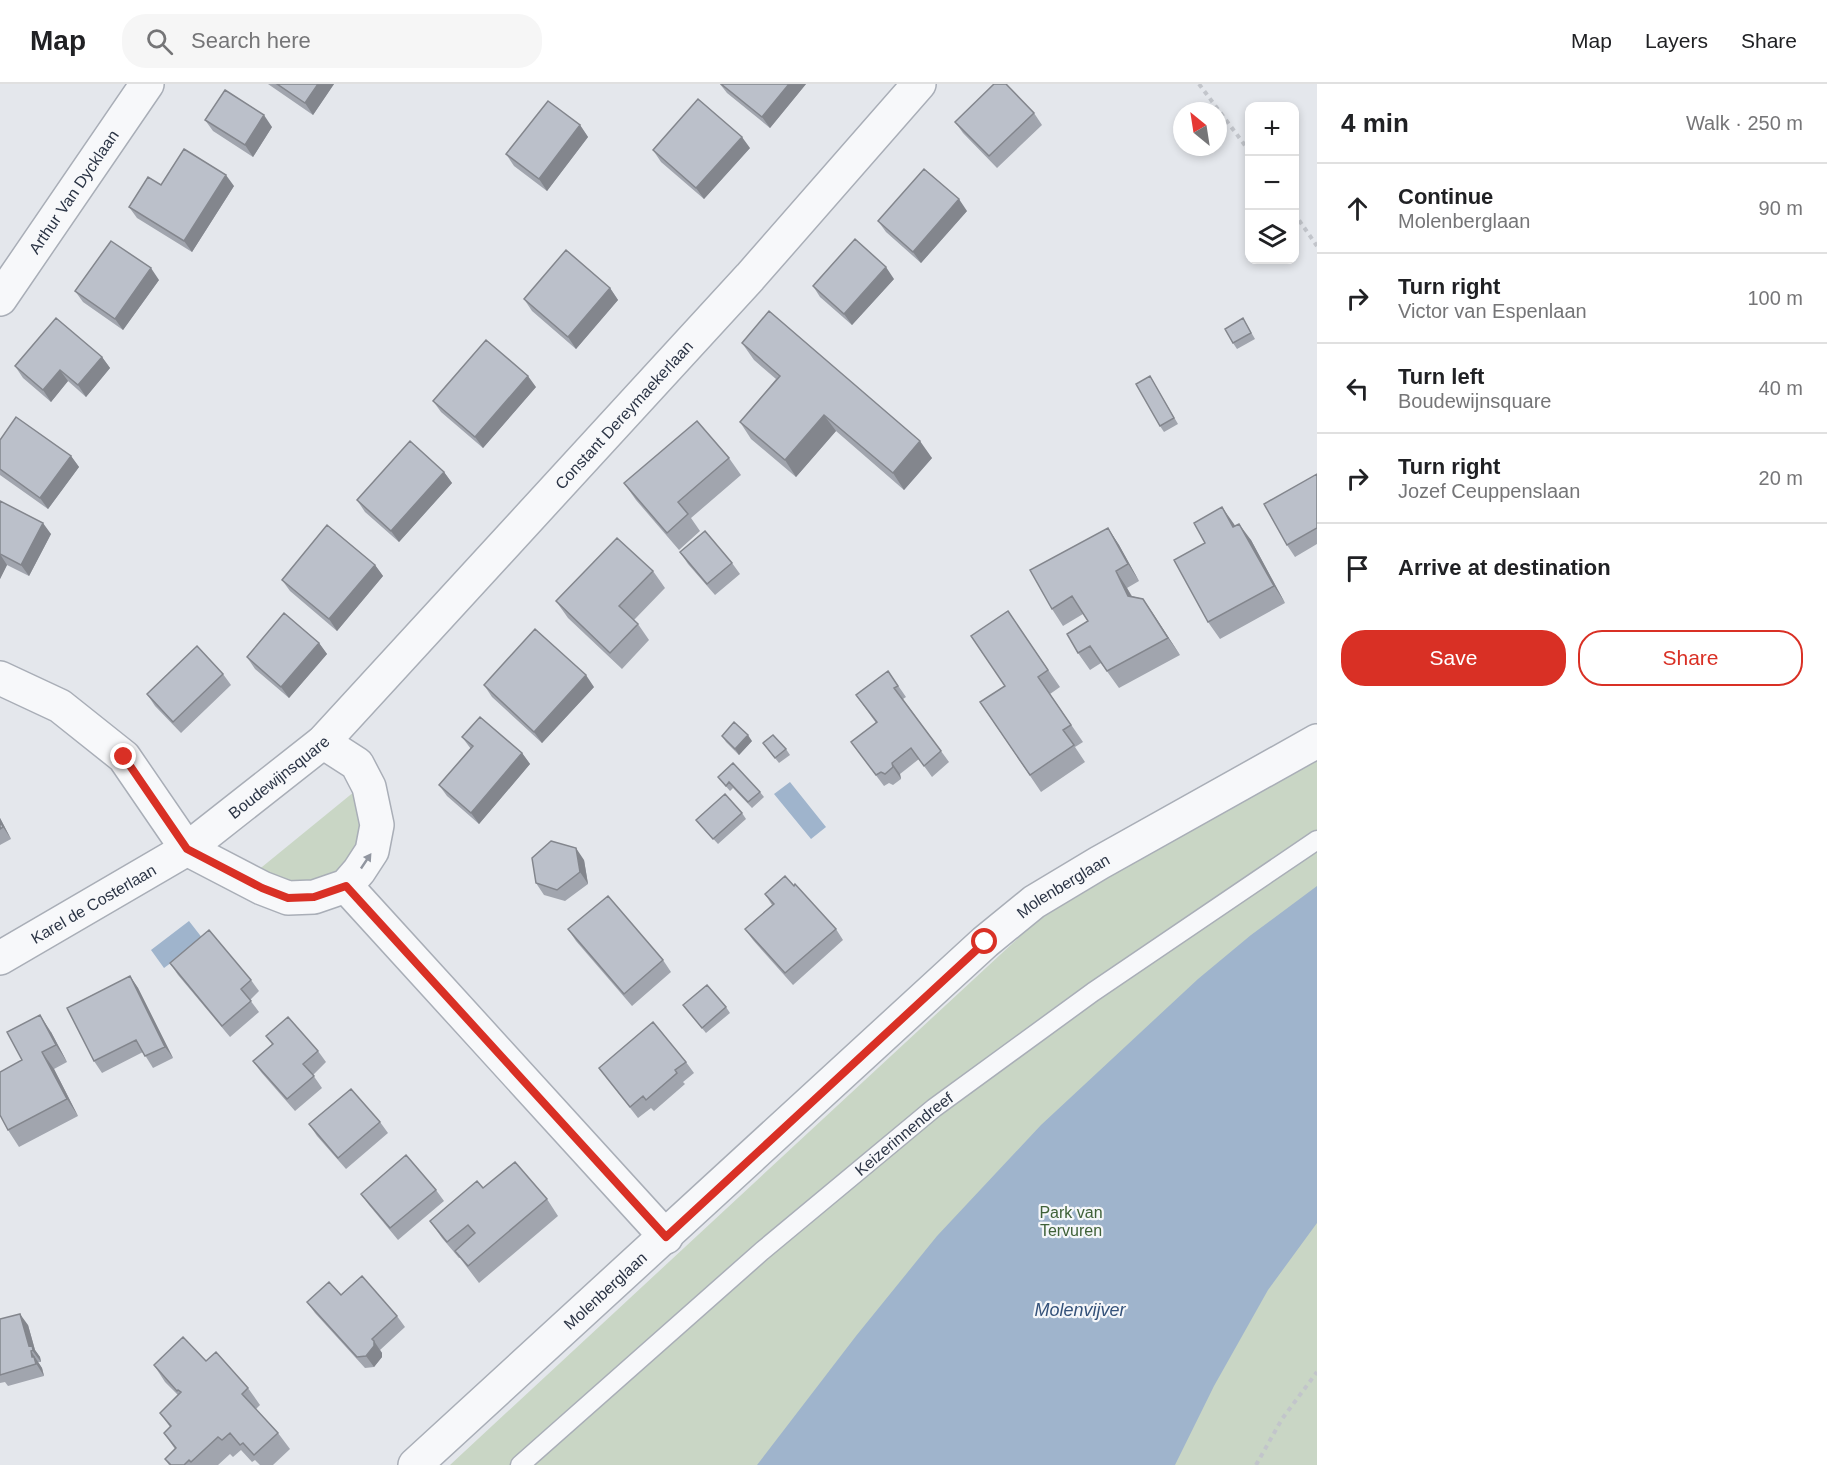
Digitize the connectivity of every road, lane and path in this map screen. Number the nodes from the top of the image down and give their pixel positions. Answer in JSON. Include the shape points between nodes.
{"nodes":[{"id":1,"x":147,"y":84,"type":"edge"},
{"id":2,"x":919,"y":84,"type":"edge"},
{"id":3,"x":1199,"y":84,"type":"edge"},
{"id":4,"x":1245,"y":145,"type":"edge"},
{"id":5,"x":1299,"y":220,"type":"edge"},
{"id":6,"x":1317,"y":246,"type":"edge"},
{"id":7,"x":0,"y":299,"type":"edge"},
{"id":8,"x":0,"y":678,"type":"edge"},
{"id":9,"x":1317,"y":741,"type":"edge"},
{"id":10,"x":323,"y":742,"type":"junction"},
{"id":11,"x":1317,"y":840,"type":"edge"},
{"id":12,"x":187,"y":849,"type":"junction"},
{"id":13,"x":346,"y":886,"type":"junction"},
{"id":14,"x":0,"y":958,"type":"edge"},
{"id":15,"x":666,"y":1237,"type":"junction"},
{"id":16,"x":1317,"y":1372,"type":"edge"},
{"id":17,"x":416,"y":1465,"type":"edge"},
{"id":18,"x":520,"y":1465,"type":"edge"},
{"id":19,"x":1256,"y":1465,"type":"edge"}],
"edges":[{"from":1,"to":7,"type":"street","name":"Arthur Van Dycklaan"},
{"from":2,"to":10,"type":"street","name":"Constant Dereymaekerlaan","via":[[750,277]]},
{"from":3,"to":4,"type":"path"},
{"from":5,"to":6,"type":"path"},
{"from":8,"to":12,"type":"street","via":[[60,706],[124,757]]},
{"from":9,"to":15,"type":"street","name":"Molenberglaan","via":[[1034,902],[985,942]]},
{"from":10,"to":12,"type":"street","name":"Boudewijnsquare"},
{"from":13,"to":10,"type":"street","name":"Boudewijnsquare","one_way":true,"via":[[372,851],[376,825],[369,787],[357,764]]},
{"from":11,"to":18,"type":"lane","name":"Keizerinnendreef","via":[[1093,992],[934,1108],[762,1251]]},
{"from":12,"to":13,"type":"street","via":[[288,898],[314,897]]},
{"from":12,"to":14,"type":"street","name":"Karel de Costerlaan"},
{"from":13,"to":15,"type":"street"},
{"from":15,"to":17,"type":"street","name":"Molenberglaan"},
{"from":16,"to":19,"type":"path","via":[[1282,1419]]}]}
